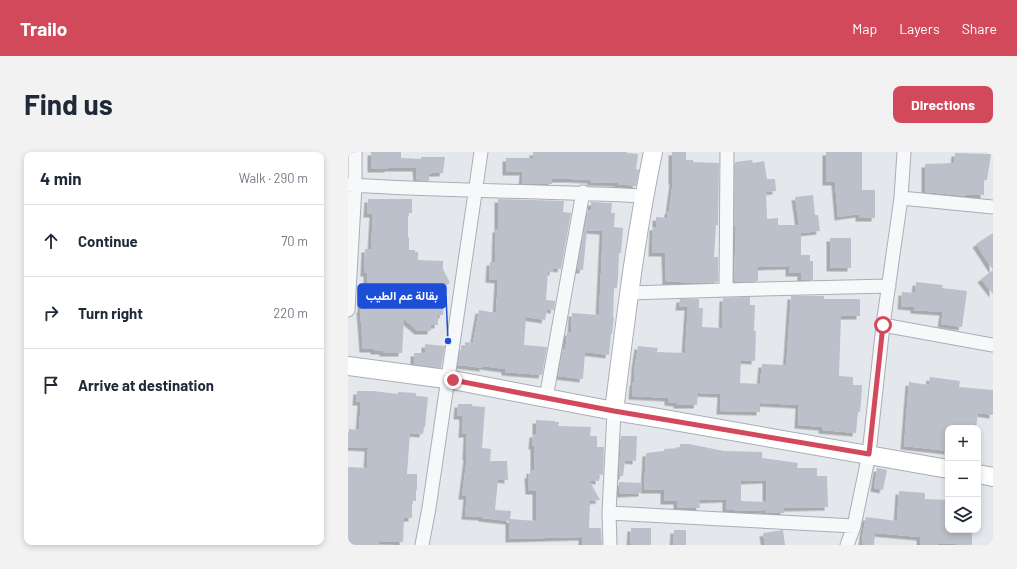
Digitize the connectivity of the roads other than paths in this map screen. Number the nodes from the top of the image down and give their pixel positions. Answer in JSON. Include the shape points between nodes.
{"nodes":[{"id":1,"x":355,"y":152,"type":"edge"},
{"id":2,"x":481,"y":152,"type":"edge"},
{"id":3,"x":653,"y":152,"type":"edge"},
{"id":4,"x":727,"y":152,"type":"edge"},
{"id":5,"x":904,"y":152,"type":"edge"},
{"id":6,"x":352,"y":186,"type":"edge"},
{"id":7,"x":475,"y":191,"type":"junction"},
{"id":8,"x":582,"y":192,"type":"junction"},
{"id":9,"x":644,"y":196,"type":"junction"},
{"id":10,"x":901,"y":198,"type":"junction"},
{"id":11,"x":993,"y":207,"type":"edge"},
{"id":12,"x":889,"y":286,"type":"junction"},
{"id":13,"x":726,"y":290,"type":"junction"},
{"id":14,"x":629,"y":293,"type":"junction"},
{"id":15,"x":348,"y":310,"type":"edge"},
{"id":16,"x":883,"y":325,"type":"junction"},
{"id":17,"x":993,"y":344,"type":"edge"},
{"id":18,"x":348,"y":366,"type":"edge"},
{"id":19,"x":448,"y":379,"type":"junction"},
{"id":20,"x":546,"y":398,"type":"junction"},
{"id":21,"x":614,"y":411,"type":"junction"},
{"id":22,"x":869,"y":454,"type":"junction"},
{"id":23,"x":945,"y":468,"type":"edge"},
{"id":24,"x":981,"y":475,"type":"edge"},
{"id":25,"x":993,"y":477,"type":"edge"},
{"id":26,"x":609,"y":513,"type":"junction"},
{"id":27,"x":854,"y":526,"type":"junction"},
{"id":28,"x":422,"y":545,"type":"edge"},
{"id":29,"x":610,"y":545,"type":"edge"},
{"id":30,"x":847,"y":545,"type":"edge"}],
"edges":[{"from":1,"to":6,"type":"street"},
{"from":2,"to":7,"type":"street"},
{"from":3,"to":9,"type":"street"},
{"from":4,"to":13,"type":"street"},
{"from":5,"to":10,"type":"street"},
{"from":6,"to":7,"type":"street"},
{"from":6,"to":15,"type":"street"},
{"from":7,"to":8,"type":"street"},
{"from":7,"to":19,"type":"street"},
{"from":8,"to":9,"type":"street"},
{"from":8,"to":20,"type":"street"},
{"from":9,"to":14,"type":"street"},
{"from":10,"to":11,"type":"street"},
{"from":10,"to":12,"type":"street"},
{"from":12,"to":13,"type":"street"},
{"from":12,"to":16,"type":"street"},
{"from":13,"to":14,"type":"street"},
{"from":14,"to":21,"type":"street"},
{"from":16,"to":17,"type":"street"},
{"from":16,"to":22,"type":"street"},
{"from":18,"to":19,"type":"street"},
{"from":19,"to":20,"type":"street"},
{"from":19,"to":28,"type":"street"},
{"from":20,"to":21,"type":"street"},
{"from":21,"to":22,"type":"street"},
{"from":21,"to":26,"type":"street"},
{"from":22,"to":23,"type":"street"},
{"from":22,"to":27,"type":"street"},
{"from":24,"to":25,"type":"street"},
{"from":26,"to":27,"type":"street"},
{"from":26,"to":29,"type":"street"},
{"from":27,"to":30,"type":"street"}]}
